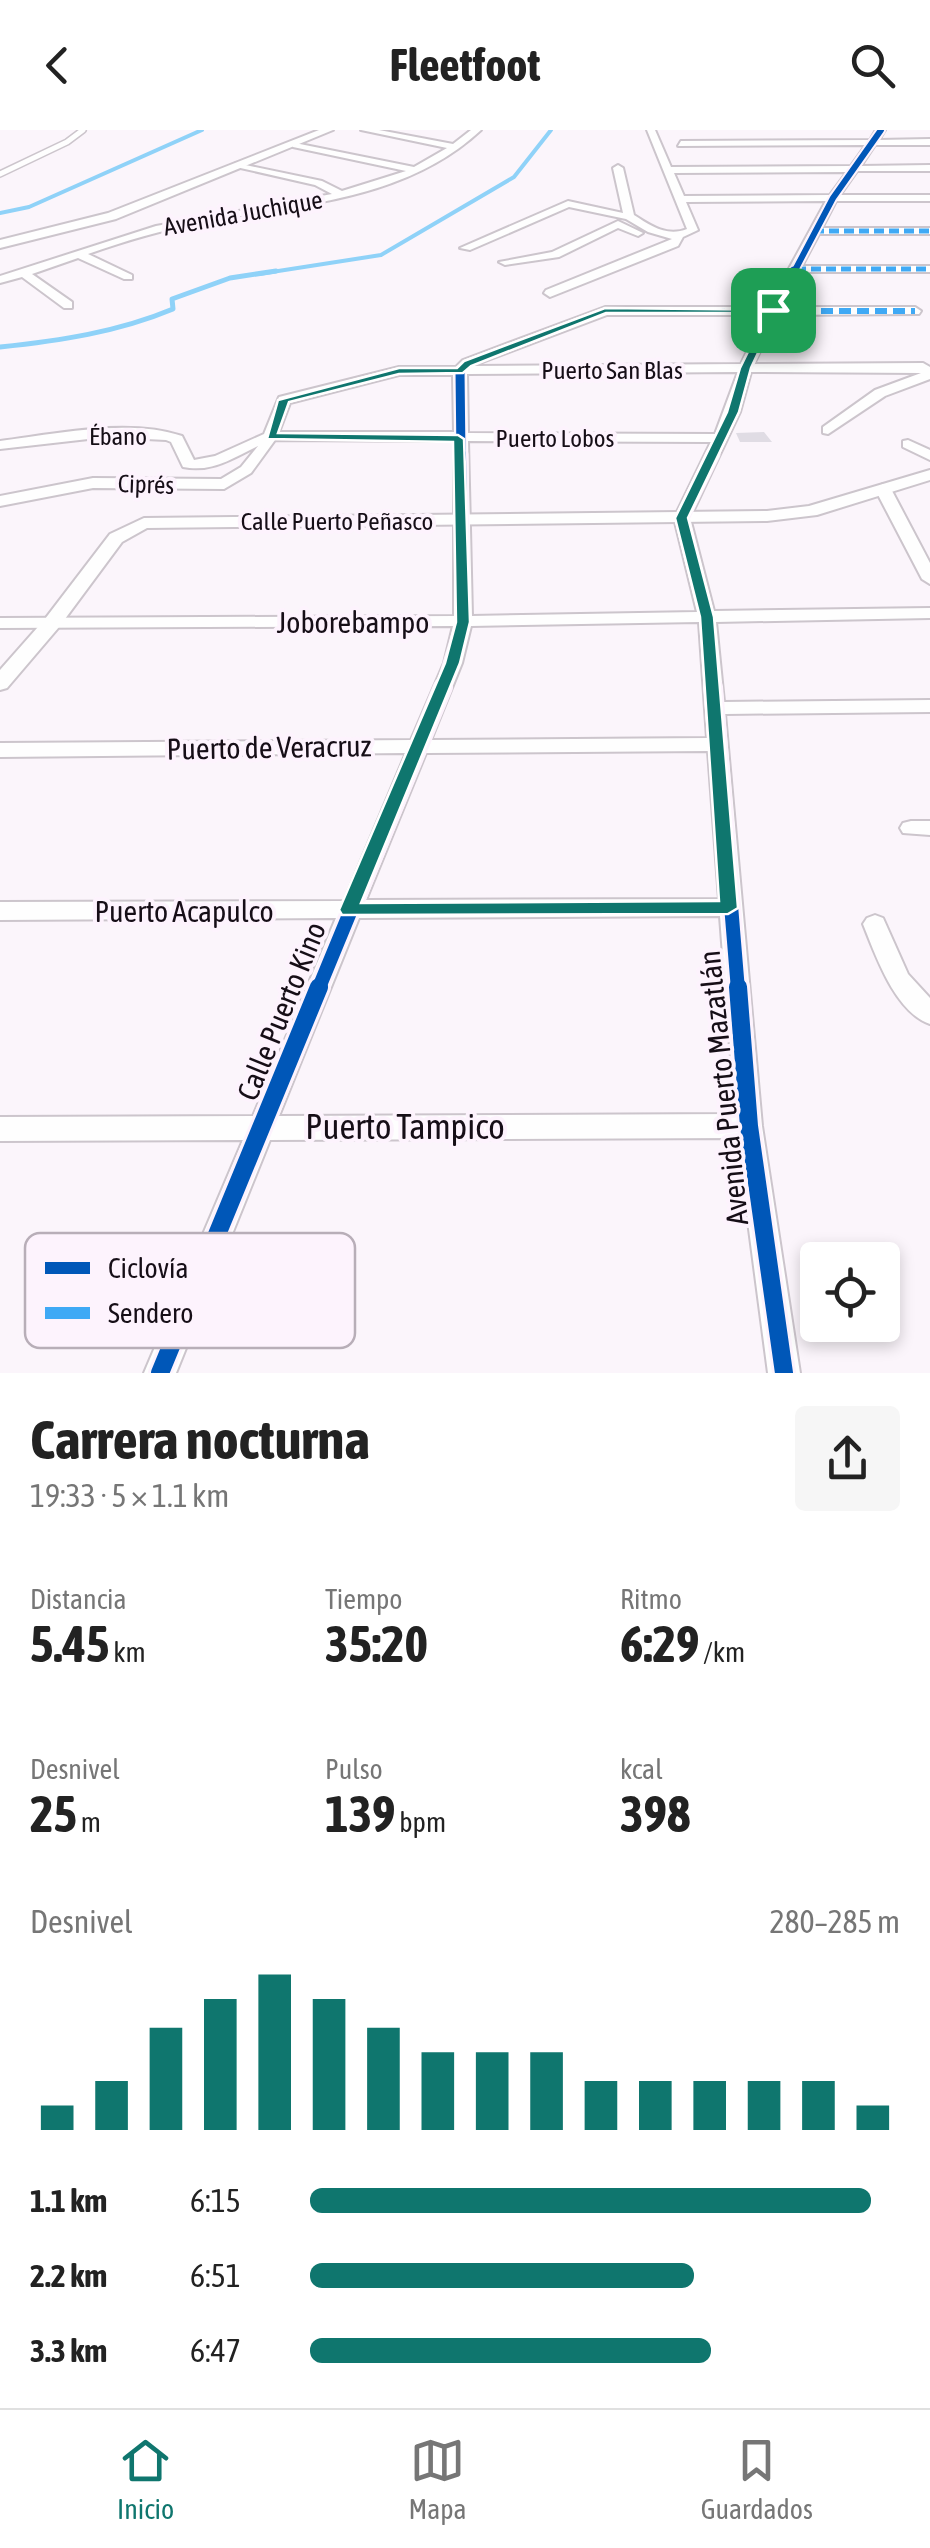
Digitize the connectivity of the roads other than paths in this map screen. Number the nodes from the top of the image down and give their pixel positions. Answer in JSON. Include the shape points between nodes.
{"nodes":[{"id":1,"x":83,"y":130,"type":"edge"},
{"id":2,"x":328,"y":130,"type":"edge"},
{"id":3,"x":365,"y":130,"type":"edge"},
{"id":4,"x":478,"y":130,"type":"edge"},
{"id":5,"x":652,"y":130,"type":"edge"},
{"id":6,"x":882,"y":130,"type":"edge"},
{"id":7,"x":873,"y":142,"type":"junction"},
{"id":8,"x":930,"y":142,"type":"edge"},
{"id":9,"x":292,"y":144,"type":"junction"},
{"id":10,"x":681,"y":144,"type":"dead end"},
{"id":11,"x":455,"y":147,"type":"junction"},
{"id":12,"x":240,"y":165,"type":"junction"},
{"id":13,"x":618,"y":168,"type":"dead end"},
{"id":14,"x":854,"y":168,"type":"junction"},
{"id":15,"x":930,"y":168,"type":"edge"},
{"id":16,"x":416,"y":170,"type":"junction"},
{"id":17,"x":670,"y":170,"type":"junction"},
{"id":18,"x":0,"y":174,"type":"edge"},
{"id":19,"x":342,"y":195,"type":"junction"},
{"id":20,"x":833,"y":198,"type":"junction"},
{"id":21,"x":930,"y":198,"type":"edge"},
{"id":22,"x":682,"y":199,"type":"junction"},
{"id":23,"x":629,"y":216,"type":"junction"},
{"id":24,"x":814,"y":231,"type":"junction"},
{"id":25,"x":930,"y":231,"type":"edge"},
{"id":26,"x":677,"y":239,"type":"junction"},
{"id":27,"x":0,"y":244,"type":"edge"},
{"id":28,"x":466,"y":248,"type":"dead end"},
{"id":29,"x":80,"y":254,"type":"junction"},
{"id":30,"x":505,"y":262,"type":"dead end"},
{"id":31,"x":796,"y":269,"type":"junction"},
{"id":32,"x":930,"y":269,"type":"edge"},
{"id":33,"x":24,"y":273,"type":"junction"},
{"id":34,"x":128,"y":276,"type":"dead end"},
{"id":35,"x":0,"y":280,"type":"edge"},
{"id":36,"x":550,"y":293,"type":"dead end"},
{"id":37,"x":68,"y":305,"type":"dead end"},
{"id":38,"x":773,"y":310,"type":"junction"},
{"id":39,"x":915,"y":311,"type":"dead end"},
{"id":40,"x":746,"y":368,"type":"junction"},
{"id":41,"x":928,"y":370,"type":"edge"},
{"id":42,"x":460,"y":371,"type":"junction"},
{"id":43,"x":828,"y":430,"type":"dead end"},
{"id":44,"x":271,"y":436,"type":"junction"},
{"id":45,"x":720,"y":438,"type":"junction"},
{"id":46,"x":458,"y":439,"type":"junction"},
{"id":47,"x":0,"y":444,"type":"edge"},
{"id":48,"x":908,"y":444,"type":"dead end"},
{"id":49,"x":930,"y":456,"type":"edge"},
{"id":50,"x":930,"y":476,"type":"edge"},
{"id":51,"x":883,"y":489,"type":"junction"},
{"id":52,"x":0,"y":501,"type":"edge"},
{"id":53,"x":682,"y":518,"type":"junction"},
{"id":54,"x":460,"y":520,"type":"junction"},
{"id":55,"x":930,"y":579,"type":"edge"},
{"id":56,"x":930,"y":613,"type":"edge"},
{"id":57,"x":707,"y":617,"type":"junction"},
{"id":58,"x":463,"y":622,"type":"junction"},
{"id":59,"x":0,"y":623,"type":"edge"},
{"id":60,"x":52,"y":623,"type":"junction"},
{"id":61,"x":0,"y":683,"type":"edge"},
{"id":62,"x":930,"y":706,"type":"edge"},
{"id":63,"x":716,"y":708,"type":"junction"},
{"id":64,"x":718,"y":744,"type":"junction"},
{"id":65,"x":418,"y":746,"type":"junction"},
{"id":66,"x":0,"y":750,"type":"edge"},
{"id":67,"x":728,"y":908,"type":"junction"},
{"id":68,"x":349,"y":910,"type":"junction"},
{"id":69,"x":0,"y":911,"type":"edge"},
{"id":70,"x":875,"y":924,"type":"dead end"},
{"id":71,"x":930,"y":1014,"type":"edge"},
{"id":72,"x":261,"y":1126,"type":"junction"},
{"id":73,"x":749,"y":1126,"type":"junction"},
{"id":74,"x":0,"y":1129,"type":"edge"},
{"id":75,"x":217,"y":1233,"type":"edge"},
{"id":76,"x":170,"y":1348,"type":"edge"},
{"id":77,"x":160,"y":1373,"type":"edge"},
{"id":78,"x":784,"y":1373,"type":"edge"}],
"edges":[{"from":1,"to":18,"type":"lane"},
{"from":2,"to":9,"type":"street"},
{"from":3,"to":11,"type":"street"},
{"from":4,"to":11,"type":"street","name":"Avenida Juchique"},
{"from":5,"to":17,"type":"street"},
{"from":6,"to":7,"type":"street"},
{"from":7,"to":8,"type":"street"},
{"from":7,"to":10,"type":"street"},
{"from":7,"to":14,"type":"street"},
{"from":9,"to":12,"type":"street"},
{"from":9,"to":16,"type":"street"},
{"from":11,"to":16,"type":"street","name":"Avenida Juchique"},
{"from":12,"to":19,"type":"street"},
{"from":12,"to":27,"type":"street","via":[[100,220]]},
{"from":13,"to":23,"type":"street"},
{"from":14,"to":15,"type":"street"},
{"from":14,"to":17,"type":"street"},
{"from":14,"to":20,"type":"street"},
{"from":16,"to":19,"type":"street","name":"Avenida Juchique"},
{"from":17,"to":22,"type":"street"},
{"from":19,"to":29,"type":"street","name":"Avenida Juchique","via":[[164,227]]},
{"from":20,"to":21,"type":"street"},
{"from":20,"to":22,"type":"street"},
{"from":20,"to":24,"type":"street"},
{"from":22,"to":26,"type":"street","via":[[693,230]]},
{"from":23,"to":26,"type":"street"},
{"from":23,"to":28,"type":"street","via":[[568,204]]},
{"from":24,"to":25,"type":"street"},
{"from":24,"to":31,"type":"street"},
{"from":26,"to":30,"type":"street","via":[[649,238],[618,224],[555,254]]},
{"from":26,"to":36,"type":"street"},
{"from":29,"to":33,"type":"street","name":"Avenida Juchique"},
{"from":29,"to":34,"type":"street"},
{"from":31,"to":32,"type":"street"},
{"from":31,"to":38,"type":"street"},
{"from":33,"to":35,"type":"street","name":"Avenida Juchique"},
{"from":33,"to":37,"type":"street"},
{"from":38,"to":39,"type":"street"},
{"from":38,"to":40,"type":"street"},
{"from":38,"to":42,"type":"street","via":[[605,310]]},
{"from":40,"to":41,"type":"street","name":"Puerto San Blas"},
{"from":40,"to":42,"type":"street","name":"Puerto San Blas"},
{"from":40,"to":45,"type":"street"},
{"from":41,"to":43,"type":"street"},
{"from":42,"to":44,"type":"street","name":"Puerto San Blas","via":[[399,371],[284,400]]},
{"from":42,"to":46,"type":"street","name":"Calle Puerto Kino"},
{"from":44,"to":46,"type":"street","name":"Puerto Lobos"},
{"from":44,"to":47,"type":"street","name":"Ébano","via":[[198,466],[188,464],[177,438],[168,436],[106,433]]},
{"from":44,"to":52,"type":"street","name":"Ciprés","via":[[241,478],[224,484],[93,484]]},
{"from":45,"to":46,"type":"street","name":"Puerto Lobos"},
{"from":45,"to":53,"type":"street"},
{"from":46,"to":54,"type":"street","name":"Calle Puerto Kino"},
{"from":48,"to":49,"type":"street"},
{"from":50,"to":51,"type":"street","name":"Calle Puerto Peñasco"},
{"from":51,"to":53,"type":"street","name":"Calle Puerto Peñasco","via":[[790,515]]},
{"from":51,"to":55,"type":"street"},
{"from":53,"to":54,"type":"street","name":"Calle Puerto Peñasco"},
{"from":53,"to":57,"type":"street","name":"Avenida Puerto Mazatlán"},
{"from":54,"to":58,"type":"street","name":"Calle Puerto Kino"},
{"from":54,"to":60,"type":"street","name":"Calle Puerto Peñasco","via":[[164,521],[127,529]]},
{"from":56,"to":57,"type":"street","name":"Joborebampo"},
{"from":57,"to":58,"type":"street","name":"Joborebampo"},
{"from":57,"to":63,"type":"street","name":"Avenida Puerto Mazatlán"},
{"from":58,"to":60,"type":"street","name":"Joborebampo"},
{"from":58,"to":65,"type":"street","name":"Calle Puerto Kino"},
{"from":59,"to":60,"type":"street","name":"Joborebampo"},
{"from":60,"to":61,"type":"street"},
{"from":62,"to":63,"type":"street"},
{"from":63,"to":64,"type":"street","name":"Avenida Puerto Mazatlán"},
{"from":64,"to":65,"type":"street","name":"Puerto de Veracruz"},
{"from":64,"to":67,"type":"street","name":"Avenida Puerto Mazatlán"},
{"from":65,"to":66,"type":"street","name":"Puerto de Veracruz"},
{"from":65,"to":68,"type":"street","name":"Calle Puerto Kino"},
{"from":67,"to":68,"type":"street","name":"Puerto Acapulco"},
{"from":67,"to":73,"type":"street","name":"Avenida Puerto Mazatlán"},
{"from":68,"to":69,"type":"street","name":"Puerto Acapulco"},
{"from":68,"to":72,"type":"street","name":"Calle Puerto Kino"},
{"from":70,"to":71,"type":"street","via":[[898,978]]},
{"from":72,"to":73,"type":"street","name":"Puerto Tampico"},
{"from":72,"to":74,"type":"street","name":"Puerto Tampico"},
{"from":72,"to":75,"type":"street","name":"Calle Puerto Kino"},
{"from":73,"to":78,"type":"street","name":"Avenida Puerto Mazatlán"},
{"from":76,"to":77,"type":"street","name":"Calle Puerto Kino"}]}
